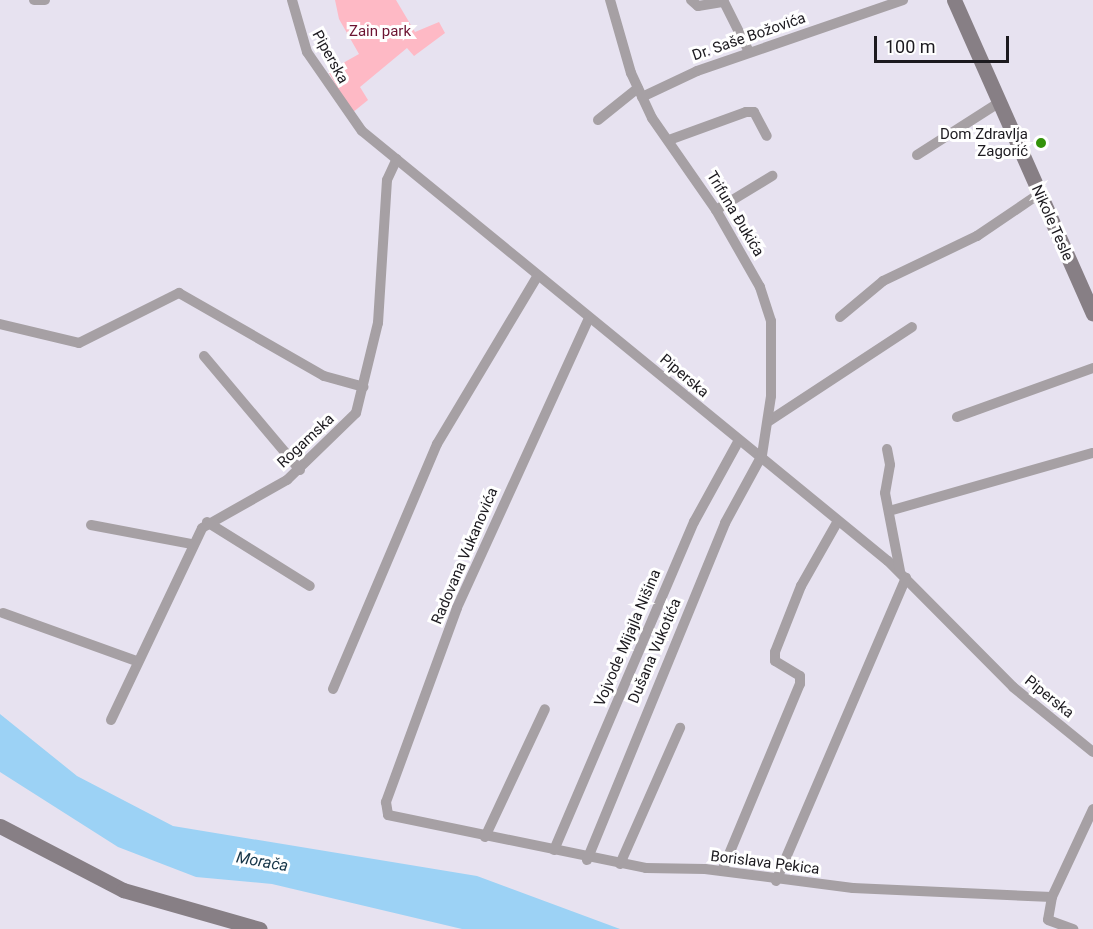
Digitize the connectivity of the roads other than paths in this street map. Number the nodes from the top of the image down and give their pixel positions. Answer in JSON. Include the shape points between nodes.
{"nodes":[{"id":1,"x":34,"y":0,"type":"edge"},
{"id":2,"x":45,"y":0,"type":"edge"},
{"id":3,"x":292,"y":0,"type":"edge"},
{"id":4,"x":610,"y":0,"type":"edge"},
{"id":5,"x":691,"y":0,"type":"edge"},
{"id":6,"x":903,"y":0,"type":"edge"},
{"id":7,"x":954,"y":0,"type":"edge"},
{"id":8,"x":748,"y":52,"type":"junction"},
{"id":9,"x":640,"y":93,"type":"junction"},
{"id":10,"x":1000,"y":102,"type":"junction"},
{"id":11,"x":598,"y":120,"type":"dead end"},
{"id":12,"x":768,"y":136,"type":"dead end"},
{"id":13,"x":669,"y":140,"type":"junction"},
{"id":14,"x":917,"y":155,"type":"dead end"},
{"id":15,"x":397,"y":159,"type":"junction"},
{"id":16,"x":772,"y":176,"type":"dead end"},
{"id":17,"x":1039,"y":194,"type":"junction"},
{"id":18,"x":716,"y":210,"type":"junction"},
{"id":19,"x":537,"y":277,"type":"junction"},
{"id":20,"x":1092,"y":306,"type":"edge"},
{"id":21,"x":840,"y":317,"type":"dead end"},
{"id":22,"x":589,"y":318,"type":"junction"},
{"id":23,"x":0,"y":324,"type":"edge"},
{"id":24,"x":912,"y":327,"type":"dead end"},
{"id":25,"x":204,"y":356,"type":"dead end"},
{"id":26,"x":1093,"y":368,"type":"edge"},
{"id":27,"x":364,"y":387,"type":"junction"},
{"id":28,"x":957,"y":417,"type":"dead end"},
{"id":29,"x":769,"y":421,"type":"junction"},
{"id":30,"x":738,"y":442,"type":"junction"},
{"id":31,"x":887,"y":449,"type":"dead end"},
{"id":32,"x":1093,"y":453,"type":"edge"},
{"id":33,"x":760,"y":459,"type":"junction"},
{"id":34,"x":300,"y":470,"type":"junction"},
{"id":35,"x":890,"y":511,"type":"junction"},
{"id":36,"x":837,"y":521,"type":"junction"},
{"id":37,"x":207,"y":522,"type":"junction"},
{"id":38,"x":91,"y":525,"type":"dead end"},
{"id":39,"x":192,"y":544,"type":"junction"},
{"id":40,"x":903,"y":575,"type":"junction"},
{"id":41,"x":310,"y":586,"type":"dead end"},
{"id":42,"x":3,"y":613,"type":"dead end"},
{"id":43,"x":136,"y":661,"type":"junction"},
{"id":44,"x":333,"y":689,"type":"dead end"},
{"id":45,"x":545,"y":709,"type":"dead end"},
{"id":46,"x":111,"y":720,"type":"dead end"},
{"id":47,"x":680,"y":728,"type":"dead end"},
{"id":48,"x":1093,"y":752,"type":"edge"},
{"id":49,"x":1093,"y":809,"type":"edge"},
{"id":50,"x":385,"y":812,"type":"joint"},
{"id":51,"x":0,"y":826,"type":"edge"},
{"id":52,"x":485,"y":837,"type":"junction"},
{"id":53,"x":554,"y":850,"type":"junction"},
{"id":54,"x":587,"y":860,"type":"junction"},
{"id":55,"x":620,"y":864,"type":"junction"},
{"id":56,"x":722,"y":871,"type":"junction"},
{"id":57,"x":776,"y":881,"type":"junction"},
{"id":58,"x":1052,"y":897,"type":"junction"},
{"id":59,"x":260,"y":929,"type":"edge"},
{"id":60,"x":1073,"y":929,"type":"edge"}],
"edges":[{"from":1,"to":2,"type":"street"},
{"from":3,"to":15,"type":"street","name":"Piperska","via":[[307,52],[330,90],[362,131]]},
{"from":4,"to":9,"type":"street","name":"Trifuna Đukića"},
{"from":5,"to":8,"type":"street","via":[[698,6],[724,2]]},
{"from":6,"to":8,"type":"street","name":"Dr. Saše Božovića"},
{"from":7,"to":10,"type":"street","name":"Nikole Tesle"},
{"from":8,"to":9,"type":"street","name":"Dr. Saše Božovića"},
{"from":9,"to":11,"type":"street","name":"Dr. Saše Božovića"},
{"from":9,"to":13,"type":"street","name":"Trifuna Đukića"},
{"from":10,"to":14,"type":"street"},
{"from":10,"to":17,"type":"street","name":"Nikole Tesle"},
{"from":12,"to":13,"type":"street","via":[[754,112],[746,111]]},
{"from":13,"to":18,"type":"street","name":"Trifuna Đukića"},
{"from":15,"to":19,"type":"street","name":"Piperska"},
{"from":15,"to":27,"type":"street","name":"Rogamska","via":[[387,180],[378,323]]},
{"from":16,"to":18,"type":"street"},
{"from":17,"to":20,"type":"street","name":"Nikole Tesle"},
{"from":17,"to":21,"type":"street","via":[[977,236],[883,281]]},
{"from":18,"to":29,"type":"street","name":"Trifuna Đukića","via":[[768,309]]},
{"from":19,"to":22,"type":"street","name":"Piperska"},
{"from":19,"to":44,"type":"street","via":[[437,444]]},
{"from":22,"to":30,"type":"street","name":"Piperska"},
{"from":22,"to":50,"type":"street","name":"Radovana Vukanovića","via":[[457,608]]},
{"from":23,"to":27,"type":"street","via":[[79,343],[179,293],[324,376]]},
{"from":24,"to":29,"type":"street"},
{"from":25,"to":34,"type":"street"},
{"from":26,"to":28,"type":"street"},
{"from":27,"to":34,"type":"street","name":"Rogamska","via":[[353,418]]},
{"from":29,"to":33,"type":"street","name":"Trifuna Đukića"},
{"from":30,"to":33,"type":"street","name":"Piperska"},
{"from":30,"to":53,"type":"street","name":"Vojvode Mijajla Nišina","via":[[694,522]]},
{"from":31,"to":35,"type":"street"},
{"from":32,"to":35,"type":"street"},
{"from":33,"to":36,"type":"street","name":"Piperska"},
{"from":33,"to":54,"type":"street","name":"Dušana Vukotića","via":[[725,523]]},
{"from":34,"to":37,"type":"street","name":"Rogamska"},
{"from":35,"to":40,"type":"street"},
{"from":36,"to":40,"type":"street","name":"Piperska"},
{"from":36,"to":56,"type":"street","via":[[801,586],[775,652],[775,661],[800,676],[800,684]]},
{"from":37,"to":39,"type":"street","name":"Rogamska"},
{"from":37,"to":41,"type":"street"},
{"from":38,"to":39,"type":"street"},
{"from":39,"to":43,"type":"street","name":"Rogamska"},
{"from":40,"to":48,"type":"street","name":"Piperska","via":[[1013,687]]},
{"from":40,"to":57,"type":"street"},
{"from":42,"to":43,"type":"street"},
{"from":43,"to":46,"type":"street","name":"Rogamska"},
{"from":45,"to":52,"type":"street"},
{"from":47,"to":55,"type":"street"},
{"from":49,"to":58,"type":"street"},
{"from":50,"to":52,"type":"street","name":"Borislava Pekica"},
{"from":51,"to":59,"type":"street","via":[[123,890]]},
{"from":52,"to":53,"type":"street","name":"Borislava Pekica"},
{"from":53,"to":54,"type":"street","name":"Borislava Pekica"},
{"from":54,"to":55,"type":"street","name":"Borislava Pekica"},
{"from":55,"to":56,"type":"street","name":"Borislava Pekica"},
{"from":56,"to":57,"type":"street","name":"Borislava Pekica"},
{"from":57,"to":58,"type":"street","name":"Borislava Pekica"},
{"from":58,"to":60,"type":"street","via":[[1048,920]]}]}
